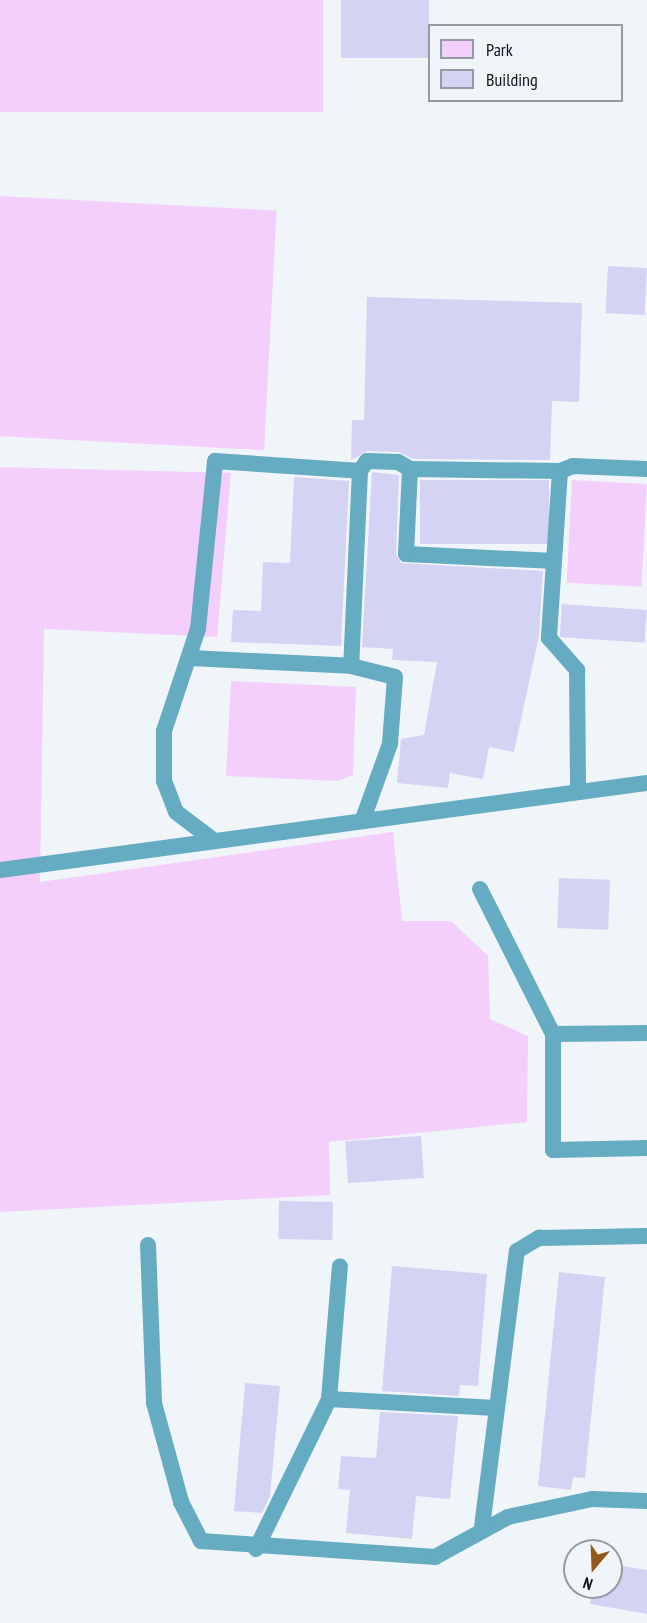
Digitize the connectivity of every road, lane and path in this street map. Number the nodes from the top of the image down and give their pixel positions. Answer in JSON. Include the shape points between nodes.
{"nodes":[{"id":1,"x":410,"y":469,"type":"junction"},
{"id":2,"x":647,"y":469,"type":"edge"},
{"id":3,"x":360,"y":471,"type":"junction"},
{"id":4,"x":560,"y":471,"type":"junction"},
{"id":5,"x":554,"y":561,"type":"junction"},
{"id":6,"x":190,"y":658,"type":"junction"},
{"id":7,"x":351,"y":666,"type":"junction"},
{"id":8,"x":647,"y":783,"type":"edge"},
{"id":9,"x":578,"y":789,"type":"junction"},
{"id":10,"x":363,"y":819,"type":"junction"},
{"id":11,"x":213,"y":840,"type":"junction"},
{"id":12,"x":0,"y":870,"type":"edge"},
{"id":13,"x":480,"y":889,"type":"dead end"},
{"id":14,"x":647,"y":1032,"type":"edge"},
{"id":15,"x":553,"y":1034,"type":"junction"},
{"id":16,"x":647,"y":1148,"type":"edge"},
{"id":17,"x":647,"y":1236,"type":"edge"},
{"id":18,"x":148,"y":1245,"type":"dead end"},
{"id":19,"x":340,"y":1266,"type":"dead end"},
{"id":20,"x":329,"y":1399,"type":"junction"},
{"id":21,"x":496,"y":1408,"type":"junction"},
{"id":22,"x":647,"y":1501,"type":"edge"},
{"id":23,"x":482,"y":1527,"type":"junction"},
{"id":24,"x":256,"y":1549,"type":"junction"}],
"edges":[{"from":1,"to":3,"type":"lane","via":[[398,462],[367,461]]},
{"from":1,"to":4,"type":"lane"},
{"from":1,"to":5,"type":"lane","via":[[406,554]]},
{"from":2,"to":4,"type":"lane","via":[[573,466]]},
{"from":3,"to":6,"type":"lane","via":[[215,461],[198,630]]},
{"from":3,"to":7,"type":"lane"},
{"from":4,"to":5,"type":"lane"},
{"from":5,"to":9,"type":"lane","via":[[549,638],[577,670]]},
{"from":6,"to":7,"type":"lane"},
{"from":6,"to":11,"type":"lane","via":[[164,731],[164,781],[176,812]]},
{"from":7,"to":10,"type":"lane","via":[[395,676],[390,744]]},
{"from":8,"to":9,"type":"lane"},
{"from":9,"to":10,"type":"lane"},
{"from":10,"to":11,"type":"lane"},
{"from":11,"to":12,"type":"lane"},
{"from":13,"to":15,"type":"lane"},
{"from":14,"to":15,"type":"lane"},
{"from":15,"to":16,"type":"lane","via":[[553,1150]]},
{"from":17,"to":21,"type":"lane","via":[[523,1243],[512,1268]]},
{"from":18,"to":24,"type":"lane","via":[[154,1403],[182,1502],[201,1541]]},
{"from":19,"to":20,"type":"lane"},
{"from":20,"to":21,"type":"lane"},
{"from":20,"to":24,"type":"lane"},
{"from":21,"to":23,"type":"lane"},
{"from":22,"to":23,"type":"lane","via":[[592,1499]]},
{"from":23,"to":24,"type":"lane","via":[[435,1557]]}]}
